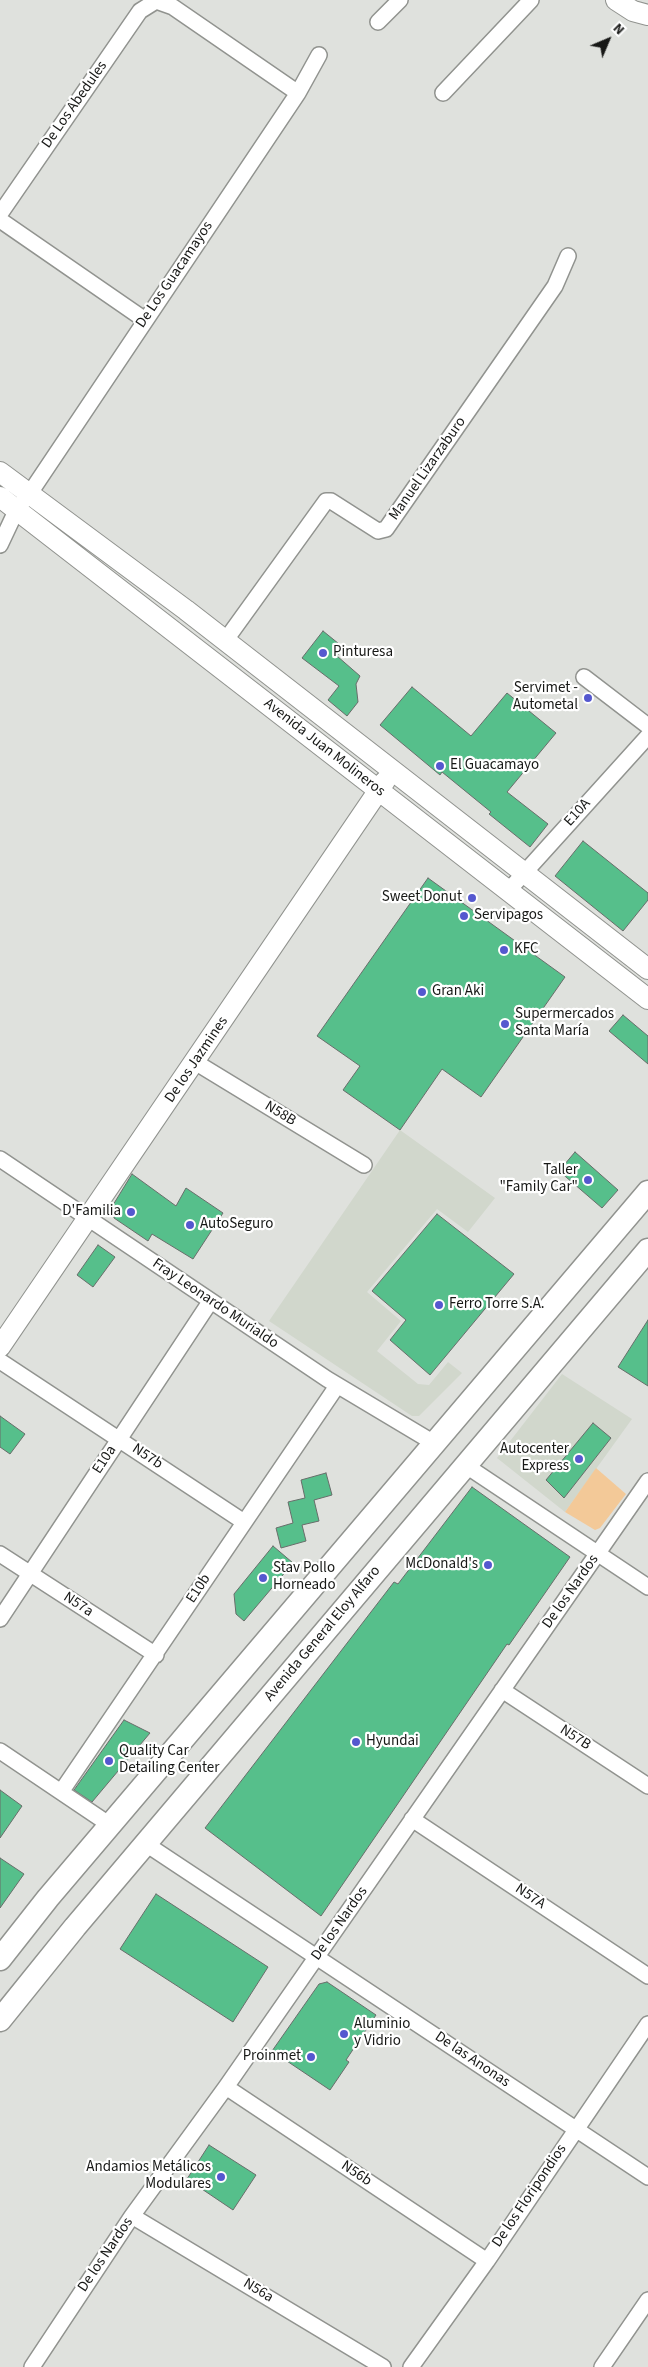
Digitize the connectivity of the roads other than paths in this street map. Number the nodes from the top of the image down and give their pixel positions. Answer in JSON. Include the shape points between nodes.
{"nodes":[{"id":1,"x":400,"y":0,"type":"edge"},
{"id":2,"x":531,"y":0,"type":"edge"},
{"id":3,"x":616,"y":0,"type":"edge"},
{"id":4,"x":156,"y":1,"type":"edge"},
{"id":5,"x":648,"y":15,"type":"edge"},
{"id":6,"x":378,"y":22,"type":"dead end"},
{"id":7,"x":319,"y":56,"type":"dead end"},
{"id":8,"x":298,"y":93,"type":"junction"},
{"id":9,"x":443,"y":93,"type":"dead end"},
{"id":10,"x":0,"y":214,"type":"edge"},
{"id":11,"x":0,"y":220,"type":"edge"},
{"id":12,"x":568,"y":256,"type":"dead end"},
{"id":13,"x":145,"y":320,"type":"junction"},
{"id":14,"x":0,"y":472,"type":"edge"},
{"id":15,"x":30,"y":493,"type":"junction"},
{"id":16,"x":0,"y":497,"type":"edge"},
{"id":17,"x":17,"y":509,"type":"junction"},
{"id":18,"x":0,"y":545,"type":"edge"},
{"id":19,"x":225,"y":641,"type":"junction"},
{"id":20,"x":584,"y":677,"type":"dead end"},
{"id":21,"x":648,"y":726,"type":"edge"},
{"id":22,"x":648,"y":736,"type":"edge"},
{"id":23,"x":392,"y":771,"type":"junction"},
{"id":24,"x":379,"y":791,"type":"junction"},
{"id":25,"x":524,"y":874,"type":"junction"},
{"id":26,"x":508,"y":891,"type":"junction"},
{"id":27,"x":648,"y":969,"type":"edge"},
{"id":28,"x":648,"y":999,"type":"edge"},
{"id":29,"x":195,"y":1062,"type":"junction"},
{"id":30,"x":0,"y":1158,"type":"edge"},
{"id":31,"x":364,"y":1165,"type":"dead end"},
{"id":32,"x":648,"y":1192,"type":"edge"},
{"id":33,"x":89,"y":1218,"type":"junction"},
{"id":34,"x":648,"y":1250,"type":"edge"},
{"id":35,"x":210,"y":1302,"type":"junction"},
{"id":36,"x":0,"y":1347,"type":"edge"},
{"id":37,"x":0,"y":1360,"type":"edge"},
{"id":38,"x":337,"y":1386,"type":"junction"},
{"id":39,"x":119,"y":1438,"type":"junction"},
{"id":40,"x":434,"y":1443,"type":"junction"},
{"id":41,"x":465,"y":1465,"type":"junction"},
{"id":42,"x":648,"y":1481,"type":"edge"},
{"id":43,"x":244,"y":1522,"type":"junction"},
{"id":44,"x":0,"y":1554,"type":"edge"},
{"id":45,"x":597,"y":1554,"type":"junction"},
{"id":46,"x":31,"y":1575,"type":"junction"},
{"id":47,"x":648,"y":1587,"type":"edge"},
{"id":48,"x":0,"y":1619,"type":"edge"},
{"id":49,"x":156,"y":1655,"type":"junction"},
{"id":50,"x":502,"y":1690,"type":"junction"},
{"id":51,"x":0,"y":1751,"type":"edge"},
{"id":52,"x":648,"y":1786,"type":"edge"},
{"id":53,"x":61,"y":1792,"type":"junction"},
{"id":54,"x":412,"y":1819,"type":"junction"},
{"id":55,"x":110,"y":1825,"type":"junction"},
{"id":56,"x":146,"y":1844,"type":"junction"},
{"id":57,"x":317,"y":1957,"type":"junction"},
{"id":58,"x":0,"y":1959,"type":"edge"},
{"id":59,"x":648,"y":1976,"type":"edge"},
{"id":60,"x":0,"y":2020,"type":"edge"},
{"id":61,"x":648,"y":2024,"type":"edge"},
{"id":62,"x":226,"y":2087,"type":"junction"},
{"id":63,"x":576,"y":2129,"type":"junction"},
{"id":64,"x":648,"y":2177,"type":"edge"},
{"id":65,"x":132,"y":2216,"type":"junction"},
{"id":66,"x":487,"y":2261,"type":"junction"},
{"id":67,"x":648,"y":2300,"type":"edge"},
{"id":68,"x":32,"y":2367,"type":"edge"},
{"id":69,"x":383,"y":2367,"type":"edge"},
{"id":70,"x":411,"y":2367,"type":"edge"},
{"id":71,"x":602,"y":2367,"type":"edge"}],
"edges":[{"from":1,"to":6,"type":"street"},
{"from":2,"to":9,"type":"street"},
{"from":3,"to":5,"type":"street","via":[[633,11]]},
{"from":4,"to":8,"type":"street","via":[[173,6]]},
{"from":4,"to":10,"type":"street","name":"De Los Abedules","via":[[140,11]]},
{"from":7,"to":8,"type":"street","name":"De Los Guacamayos"},
{"from":8,"to":13,"type":"street","name":"De Los Guacamayos"},
{"from":11,"to":13,"type":"street"},
{"from":12,"to":19,"type":"street","name":"Manuel Lizarzaburo","via":[[555,286],[386,529],[378,531],[331,500],[326,500]]},
{"from":13,"to":15,"type":"street","name":"De Los Guacamayos"},
{"from":14,"to":15,"type":"street","name":"Avenida Juan Molineros"},
{"from":15,"to":17,"type":"street","name":"De Los Guacamayos"},
{"from":15,"to":19,"type":"street","name":"Avenida Juan Molineros"},
{"from":16,"to":17,"type":"street","name":"Avenida Juan Molineros"},
{"from":17,"to":18,"type":"street","name":"De Los Guacamayos"},
{"from":17,"to":24,"type":"street","name":"Avenida Juan Molineros"},
{"from":19,"to":23,"type":"street","name":"Avenida Juan Molineros"},
{"from":20,"to":21,"type":"street"},
{"from":22,"to":25,"type":"street","name":"E10A"},
{"from":23,"to":24,"type":"street","name":"De los Jazmines"},
{"from":23,"to":25,"type":"street","name":"Avenida Juan Molineros"},
{"from":24,"to":26,"type":"street","name":"Avenida Juan Molineros"},
{"from":24,"to":29,"type":"street","name":"De los Jazmines"},
{"from":25,"to":26,"type":"street","name":"E10A"},
{"from":25,"to":27,"type":"street","name":"Avenida Juan Molineros"},
{"from":26,"to":28,"type":"street","name":"Avenida Juan Molineros"},
{"from":29,"to":31,"type":"street","name":"N58B"},
{"from":29,"to":33,"type":"street","name":"De los Jazmines"},
{"from":30,"to":33,"type":"street","name":"Fray Leonardo Murialdo"},
{"from":32,"to":40,"type":"main road"},
{"from":33,"to":35,"type":"street","name":"Fray Leonardo Murialdo"},
{"from":33,"to":36,"type":"street","name":"De los Jazmines"},
{"from":34,"to":41,"type":"main road","name":"Avenida General Eloy Alfaro"},
{"from":35,"to":38,"type":"street","name":"Fray Leonardo Murialdo"},
{"from":35,"to":39,"type":"street","name":"E10a"},
{"from":37,"to":39,"type":"street","name":"N57b"},
{"from":38,"to":40,"type":"street","name":"Fray Leonardo Murialdo"},
{"from":38,"to":43,"type":"street","name":"E10b"},
{"from":39,"to":43,"type":"street","name":"N57b"},
{"from":39,"to":46,"type":"street","name":"E10a"},
{"from":40,"to":55,"type":"main road"},
{"from":41,"to":45,"type":"street"},
{"from":41,"to":56,"type":"main road","name":"Avenida General Eloy Alfaro"},
{"from":42,"to":45,"type":"street","name":"De los Nardos"},
{"from":43,"to":49,"type":"street","name":"E10b"},
{"from":44,"to":46,"type":"street","name":"N57a"},
{"from":45,"to":47,"type":"street"},
{"from":45,"to":50,"type":"street","name":"De los Nardos"},
{"from":46,"to":48,"type":"street","name":"E10a"},
{"from":46,"to":49,"type":"street","name":"N57a"},
{"from":49,"to":53,"type":"street","name":"E10b"},
{"from":50,"to":52,"type":"street","name":"N57B"},
{"from":50,"to":54,"type":"street","name":"De los Nardos"},
{"from":51,"to":53,"type":"street"},
{"from":53,"to":55,"type":"street"},
{"from":54,"to":57,"type":"street","name":"De los Nardos"},
{"from":54,"to":59,"type":"street","name":"N57A"},
{"from":55,"to":58,"type":"main road"},
{"from":56,"to":57,"type":"street","name":"De las Anonas"},
{"from":56,"to":60,"type":"main road","name":"Avenida General Eloy Alfaro"},
{"from":57,"to":62,"type":"street","name":"De los Nardos"},
{"from":57,"to":63,"type":"street","name":"De las Anonas"},
{"from":61,"to":63,"type":"street","name":"De los Floripondios"},
{"from":62,"to":65,"type":"street","name":"De los Nardos"},
{"from":62,"to":66,"type":"street","name":"N56b"},
{"from":63,"to":64,"type":"street","name":"De las Anonas"},
{"from":63,"to":66,"type":"street","name":"De los Floripondios"},
{"from":65,"to":68,"type":"street","name":"De los Nardos"},
{"from":65,"to":69,"type":"street","name":"N56a"},
{"from":66,"to":70,"type":"street","name":"De los Floripondios"},
{"from":67,"to":71,"type":"street"}]}
